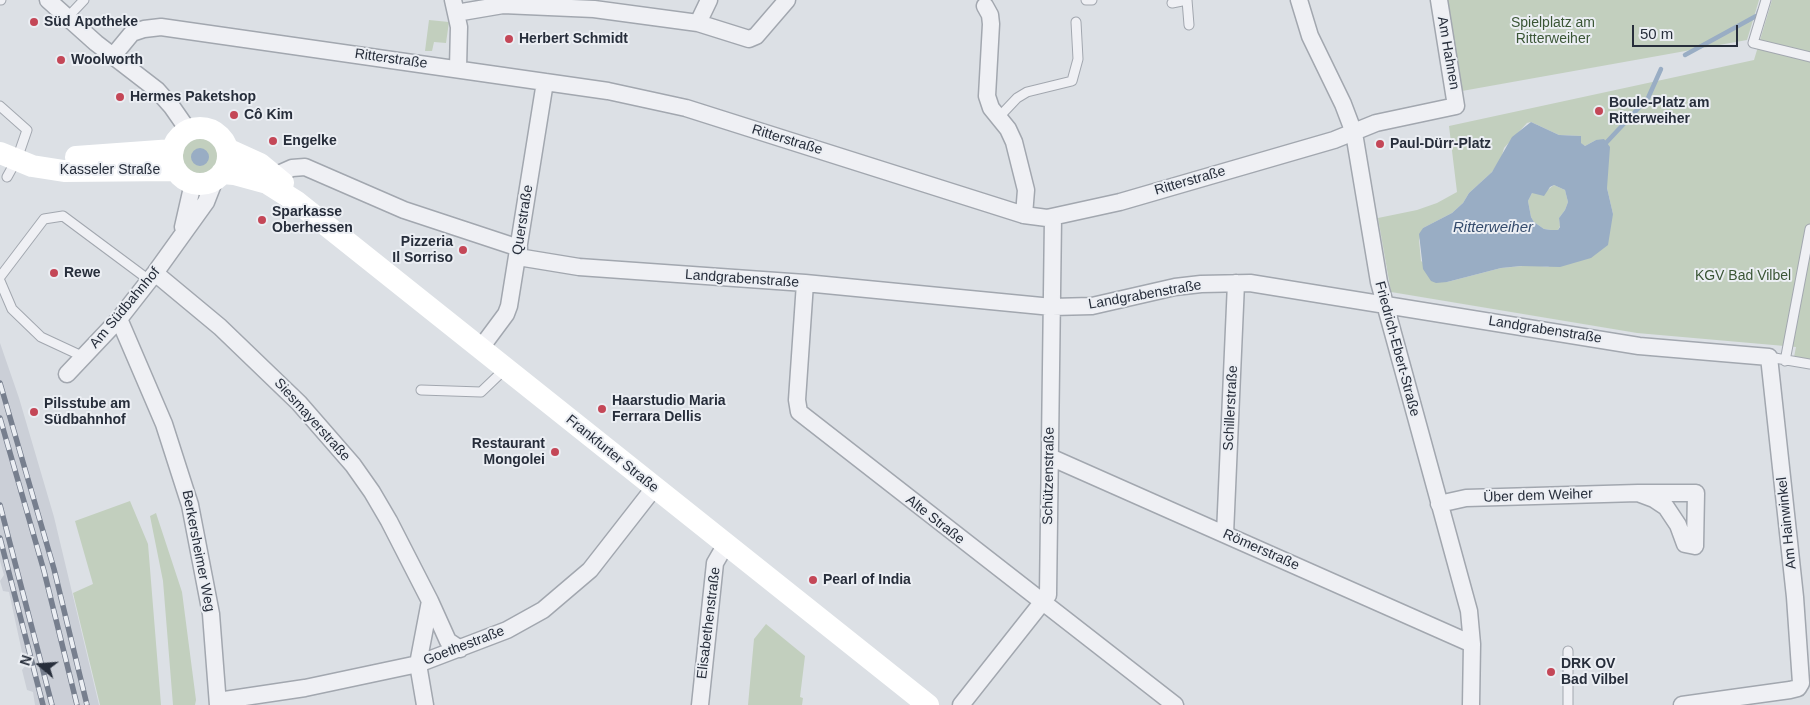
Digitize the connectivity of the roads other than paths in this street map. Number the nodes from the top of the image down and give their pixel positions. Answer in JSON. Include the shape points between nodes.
{"nodes":[{"id":1,"x":48,"y":0,"type":"edge"},
{"id":2,"x":84,"y":0,"type":"edge"},
{"id":3,"x":709,"y":0,"type":"edge"},
{"id":4,"x":787,"y":0,"type":"edge"},
{"id":5,"x":1086,"y":0,"type":"edge"},
{"id":6,"x":1092,"y":0,"type":"edge"},
{"id":7,"x":1187,"y":0,"type":"edge"},
{"id":8,"x":1298,"y":0,"type":"edge"},
{"id":9,"x":1439,"y":0,"type":"edge"},
{"id":10,"x":1766,"y":0,"type":"edge"},
{"id":11,"x":1172,"y":2,"type":"dead end"},
{"id":12,"x":983,"y":3,"type":"edge"},
{"id":13,"x":455,"y":6,"type":"edge"},
{"id":14,"x":67,"y":18,"type":"junction"},
{"id":15,"x":1076,"y":22,"type":"dead end"},
{"id":16,"x":698,"y":23,"type":"junction"},
{"id":17,"x":1189,"y":25,"type":"dead end"},
{"id":18,"x":113,"y":56,"type":"junction"},
{"id":19,"x":1810,"y":56,"type":"edge"},
{"id":20,"x":458,"y":68,"type":"junction"},
{"id":21,"x":545,"y":82,"type":"junction"},
{"id":22,"x":0,"y":106,"type":"edge"},
{"id":23,"x":1456,"y":106,"type":"joint"},
{"id":24,"x":999,"y":117,"type":"junction"},
{"id":25,"x":188,"y":130,"type":"junction"},
{"id":26,"x":1354,"y":133,"type":"junction"},
{"id":27,"x":227,"y":148,"type":"junction"},
{"id":28,"x":8,"y":163,"type":"edge"},
{"id":29,"x":181,"y":168,"type":"junction"},
{"id":30,"x":219,"y":176,"type":"junction"},
{"id":31,"x":274,"y":176,"type":"junction"},
{"id":32,"x":297,"y":202,"type":"junction"},
{"id":33,"x":1024,"y":214,"type":"junction"},
{"id":34,"x":1053,"y":218,"type":"junction"},
{"id":35,"x":1810,"y":229,"type":"edge"},
{"id":36,"x":180,"y":238,"type":"junction"},
{"id":37,"x":518,"y":253,"type":"junction"},
{"id":38,"x":152,"y":276,"type":"junction"},
{"id":39,"x":0,"y":277,"type":"edge"},
{"id":40,"x":0,"y":281,"type":"edge"},
{"id":41,"x":1236,"y":282,"type":"junction"},
{"id":42,"x":804,"y":283,"type":"junction"},
{"id":43,"x":1385,"y":304,"type":"junction"},
{"id":44,"x":1052,"y":307,"type":"junction"},
{"id":45,"x":119,"y":320,"type":"junction"},
{"id":46,"x":480,"y":349,"type":"junction"},
{"id":47,"x":84,"y":357,"type":"junction"},
{"id":48,"x":1769,"y":357,"type":"junction"},
{"id":49,"x":1785,"y":362,"type":"junction"},
{"id":50,"x":1810,"y":364,"type":"edge"},
{"id":51,"x":505,"y":369,"type":"junction"},
{"id":52,"x":67,"y":374,"type":"dead end"},
{"id":53,"x":421,"y":390,"type":"dead end"},
{"id":54,"x":1050,"y":457,"type":"junction"},
{"id":55,"x":654,"y":488,"type":"junction"},
{"id":56,"x":1638,"y":493,"type":"dead end"},
{"id":57,"x":1439,"y":504,"type":"junction"},
{"id":58,"x":1225,"y":534,"type":"junction"},
{"id":59,"x":726,"y":544,"type":"junction"},
{"id":60,"x":430,"y":600,"type":"junction"},
{"id":61,"x":1043,"y":602,"type":"junction"},
{"id":62,"x":1472,"y":644,"type":"junction"},
{"id":63,"x":460,"y":649,"type":"junction"},
{"id":64,"x":1568,"y":651,"type":"dead end"},
{"id":65,"x":418,"y":664,"type":"junction"},
{"id":66,"x":1734,"y":701,"type":"edge"},
{"id":67,"x":218,"y":703,"type":"edge"},
{"id":68,"x":425,"y":705,"type":"edge"},
{"id":69,"x":700,"y":705,"type":"edge"},
{"id":70,"x":928,"y":705,"type":"edge"},
{"id":71,"x":961,"y":705,"type":"edge"},
{"id":72,"x":1174,"y":705,"type":"edge"},
{"id":73,"x":1471,"y":705,"type":"edge"},
{"id":74,"x":1568,"y":705,"type":"edge"},
{"id":75,"x":1682,"y":705,"type":"edge"}],
"edges":[{"from":1,"to":14,"type":"street"},
{"from":2,"to":14,"type":"lane"},
{"from":3,"to":16,"type":"street"},
{"from":4,"to":16,"type":"street","via":[[756,36],[749,39]]},
{"from":5,"to":6,"type":"lane"},
{"from":7,"to":11,"type":"lane"},
{"from":7,"to":17,"type":"lane"},
{"from":8,"to":26,"type":"street","name":"Friedrich-Ebert-Straße","via":[[1310,36]]},
{"from":9,"to":23,"type":"street","name":"Am Hahnen"},
{"from":10,"to":19,"type":"lane","via":[[1753,43]]},
{"from":12,"to":24,"type":"street","via":[[991,20],[986,90],[989,103]]},
{"from":13,"to":16,"type":"street","via":[[564,7]]},
{"from":13,"to":20,"type":"street","via":[[459,27]]},
{"from":14,"to":18,"type":"street"},
{"from":15,"to":24,"type":"lane","via":[[1078,59],[1072,81],[1027,92]]},
{"from":18,"to":20,"type":"street","name":"Ritterstraße","via":[[132,33],[161,27]]},
{"from":18,"to":25,"type":"street","via":[[157,90]]},
{"from":20,"to":21,"type":"street","name":"Ritterstraße"},
{"from":21,"to":33,"type":"street","name":"Ritterstraße","via":[[671,104]]},
{"from":21,"to":37,"type":"street","name":"Querstraße"},
{"from":22,"to":28,"type":"lane","via":[[27,130]]},
{"from":23,"to":26,"type":"street","name":"Ritterstraße","via":[[1376,123]]},
{"from":24,"to":33,"type":"street","via":[[1011,134],[1016,150],[1026,190]]},
{"from":25,"to":27,"type":"main road","name":"Frankfurter Straße","via":[[211,130]]},
{"from":25,"to":29,"type":"main road","via":[[180,136]]},
{"from":26,"to":34,"type":"street","name":"Ritterstraße","via":[[1120,202]]},
{"from":26,"to":43,"type":"street","name":"Friedrich-Ebert-Straße"},
{"from":27,"to":30,"type":"main road","via":[[228,157]]},
{"from":27,"to":31,"type":"main road","name":"Frankfurter Straße","via":[[260,164]]},
{"from":28,"to":29,"type":"main road","name":"Kasseler Straße","via":[[82,157]]},
{"from":29,"to":30,"type":"main road","name":"Frankfurter Straße","via":[[205,184]]},
{"from":29,"to":36,"type":"street","name":"Am Südbahnhof","via":[[191,202]]},
{"from":30,"to":32,"type":"main road","name":"Frankfurter Straße","via":[[234,174],[267,183]]},
{"from":30,"to":36,"type":"street","name":"Am Südbahnhof","via":[[206,202]]},
{"from":31,"to":32,"type":"main road","name":"Frankfurter Straße"},
{"from":31,"to":37,"type":"street","name":"Landgrabenstraße","via":[[292,168],[305,167],[404,210]]},
{"from":32,"to":46,"type":"main road","name":"Frankfurter Straße"},
{"from":33,"to":34,"type":"street","name":"Ritterstraße"},
{"from":34,"to":44,"type":"street","name":"Schützenstraße"},
{"from":35,"to":49,"type":"lane"},
{"from":36,"to":38,"type":"street","name":"Am Südbahnhof"},
{"from":37,"to":42,"type":"street","name":"Landgrabenstraße","via":[[578,267]]},
{"from":37,"to":46,"type":"street","name":"Querstraße","via":[[508,310]]},
{"from":38,"to":39,"type":"lane","via":[[63,216],[44,219]]},
{"from":38,"to":45,"type":"street","name":"Am Südbahnhof"},
{"from":38,"to":60,"type":"street","name":"Siesmayerstraße","via":[[233,340],[299,403],[330,438],[361,476],[389,521]]},
{"from":40,"to":47,"type":"lane","via":[[12,308],[41,337]]},
{"from":41,"to":43,"type":"street","name":"Landgrabenstraße"},
{"from":41,"to":44,"type":"street","name":"Landgrabenstraße","via":[[1175,287],[1092,306]]},
{"from":41,"to":58,"type":"street","name":"Schillerstraße"},
{"from":42,"to":44,"type":"street","name":"Landgrabenstraße"},
{"from":42,"to":61,"type":"street","name":"Alte Straße","via":[[799,412]]},
{"from":43,"to":48,"type":"street","name":"Landgrabenstraße","via":[[1639,346]]},
{"from":43,"to":57,"type":"street","name":"Friedrich-Ebert-Straße"},
{"from":44,"to":54,"type":"street","name":"Schützenstraße"},
{"from":45,"to":47,"type":"street","name":"Am Südbahnhof"},
{"from":45,"to":67,"type":"street","name":"Berkersheimer Weg","via":[[164,424],[190,504],[209,605]]},
{"from":46,"to":51,"type":"main road","name":"Frankfurter Straße"},
{"from":47,"to":52,"type":"street","name":"Am Südbahnhof"},
{"from":48,"to":49,"type":"lane"},
{"from":48,"to":66,"type":"street","name":"Am Hainwinkel","via":[[1802,676],[1798,688]]},
{"from":49,"to":50,"type":"lane"},
{"from":51,"to":53,"type":"lane","via":[[481,392]]},
{"from":51,"to":55,"type":"main road","name":"Frankfurter Straße"},
{"from":54,"to":58,"type":"street","name":"Römerstraße"},
{"from":54,"to":61,"type":"street","name":"Schützenstraße","via":[[1048,595]]},
{"from":55,"to":59,"type":"main road","name":"Frankfurter Straße"},
{"from":55,"to":63,"type":"street","name":"Goethestraße","via":[[600,558],[558,598],[513,626]]},
{"from":56,"to":57,"type":"street","name":"Über dem Weiher","via":[[1466,498]]},
{"from":57,"to":62,"type":"street","name":"Friedrich-Ebert-Straße","via":[[1469,612]]},
{"from":58,"to":62,"type":"street","name":"Römerstraße"},
{"from":59,"to":69,"type":"street","name":"Elisabethenstraße","via":[[715,563]]},
{"from":59,"to":70,"type":"main road","name":"Frankfurter Straße"},
{"from":60,"to":63,"type":"street","name":"Siesmayerstraße","via":[[448,641]]},
{"from":60,"to":65,"type":"street"},
{"from":61,"to":71,"type":"street","name":"Schützenstraße"},
{"from":61,"to":72,"type":"street","name":"Alte Straße"},
{"from":62,"to":73,"type":"street","name":"Friedrich-Ebert-Straße"},
{"from":63,"to":65,"type":"street","name":"Goethestraße"},
{"from":64,"to":74,"type":"lane"},
{"from":65,"to":67,"type":"street","name":"Goethestraße"},
{"from":65,"to":68,"type":"street"},
{"from":66,"to":75,"type":"street"}]}
